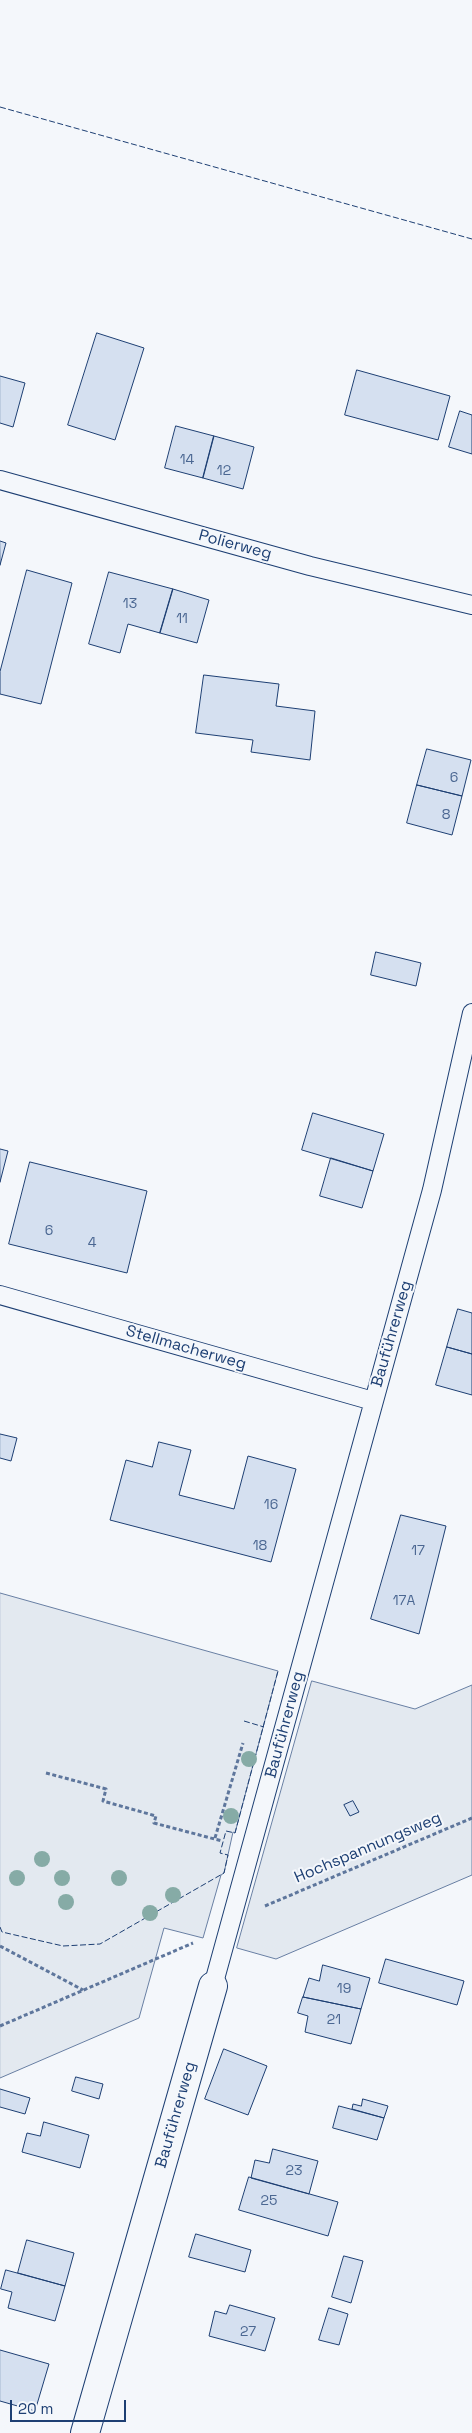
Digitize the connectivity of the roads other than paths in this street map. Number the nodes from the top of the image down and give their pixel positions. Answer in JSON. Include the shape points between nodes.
{"nodes":[{"id":1,"x":0,"y":480,"type":"edge"},
{"id":2,"x":472,"y":605,"type":"edge"},
{"id":3,"x":472,"y":1013,"type":"edge"},
{"id":4,"x":0,"y":1295,"type":"edge"},
{"id":5,"x":373,"y":1401,"type":"junction"},
{"id":6,"x":213,"y":1986,"type":"joint"},
{"id":7,"x":85,"y":2433,"type":"edge"}],
"edges":[{"from":1,"to":2,"type":"lane","name":"Polierweg","via":[[310,566]]},
{"from":3,"to":5,"type":"lane","name":"Bauführerweg","via":[[432,1190]]},
{"from":4,"to":5,"type":"lane","name":"Stellmacherweg"},
{"from":5,"to":6,"type":"lane","name":"Bauführerweg"},
{"from":6,"to":7,"type":"street","name":"Bauführerweg"}]}
